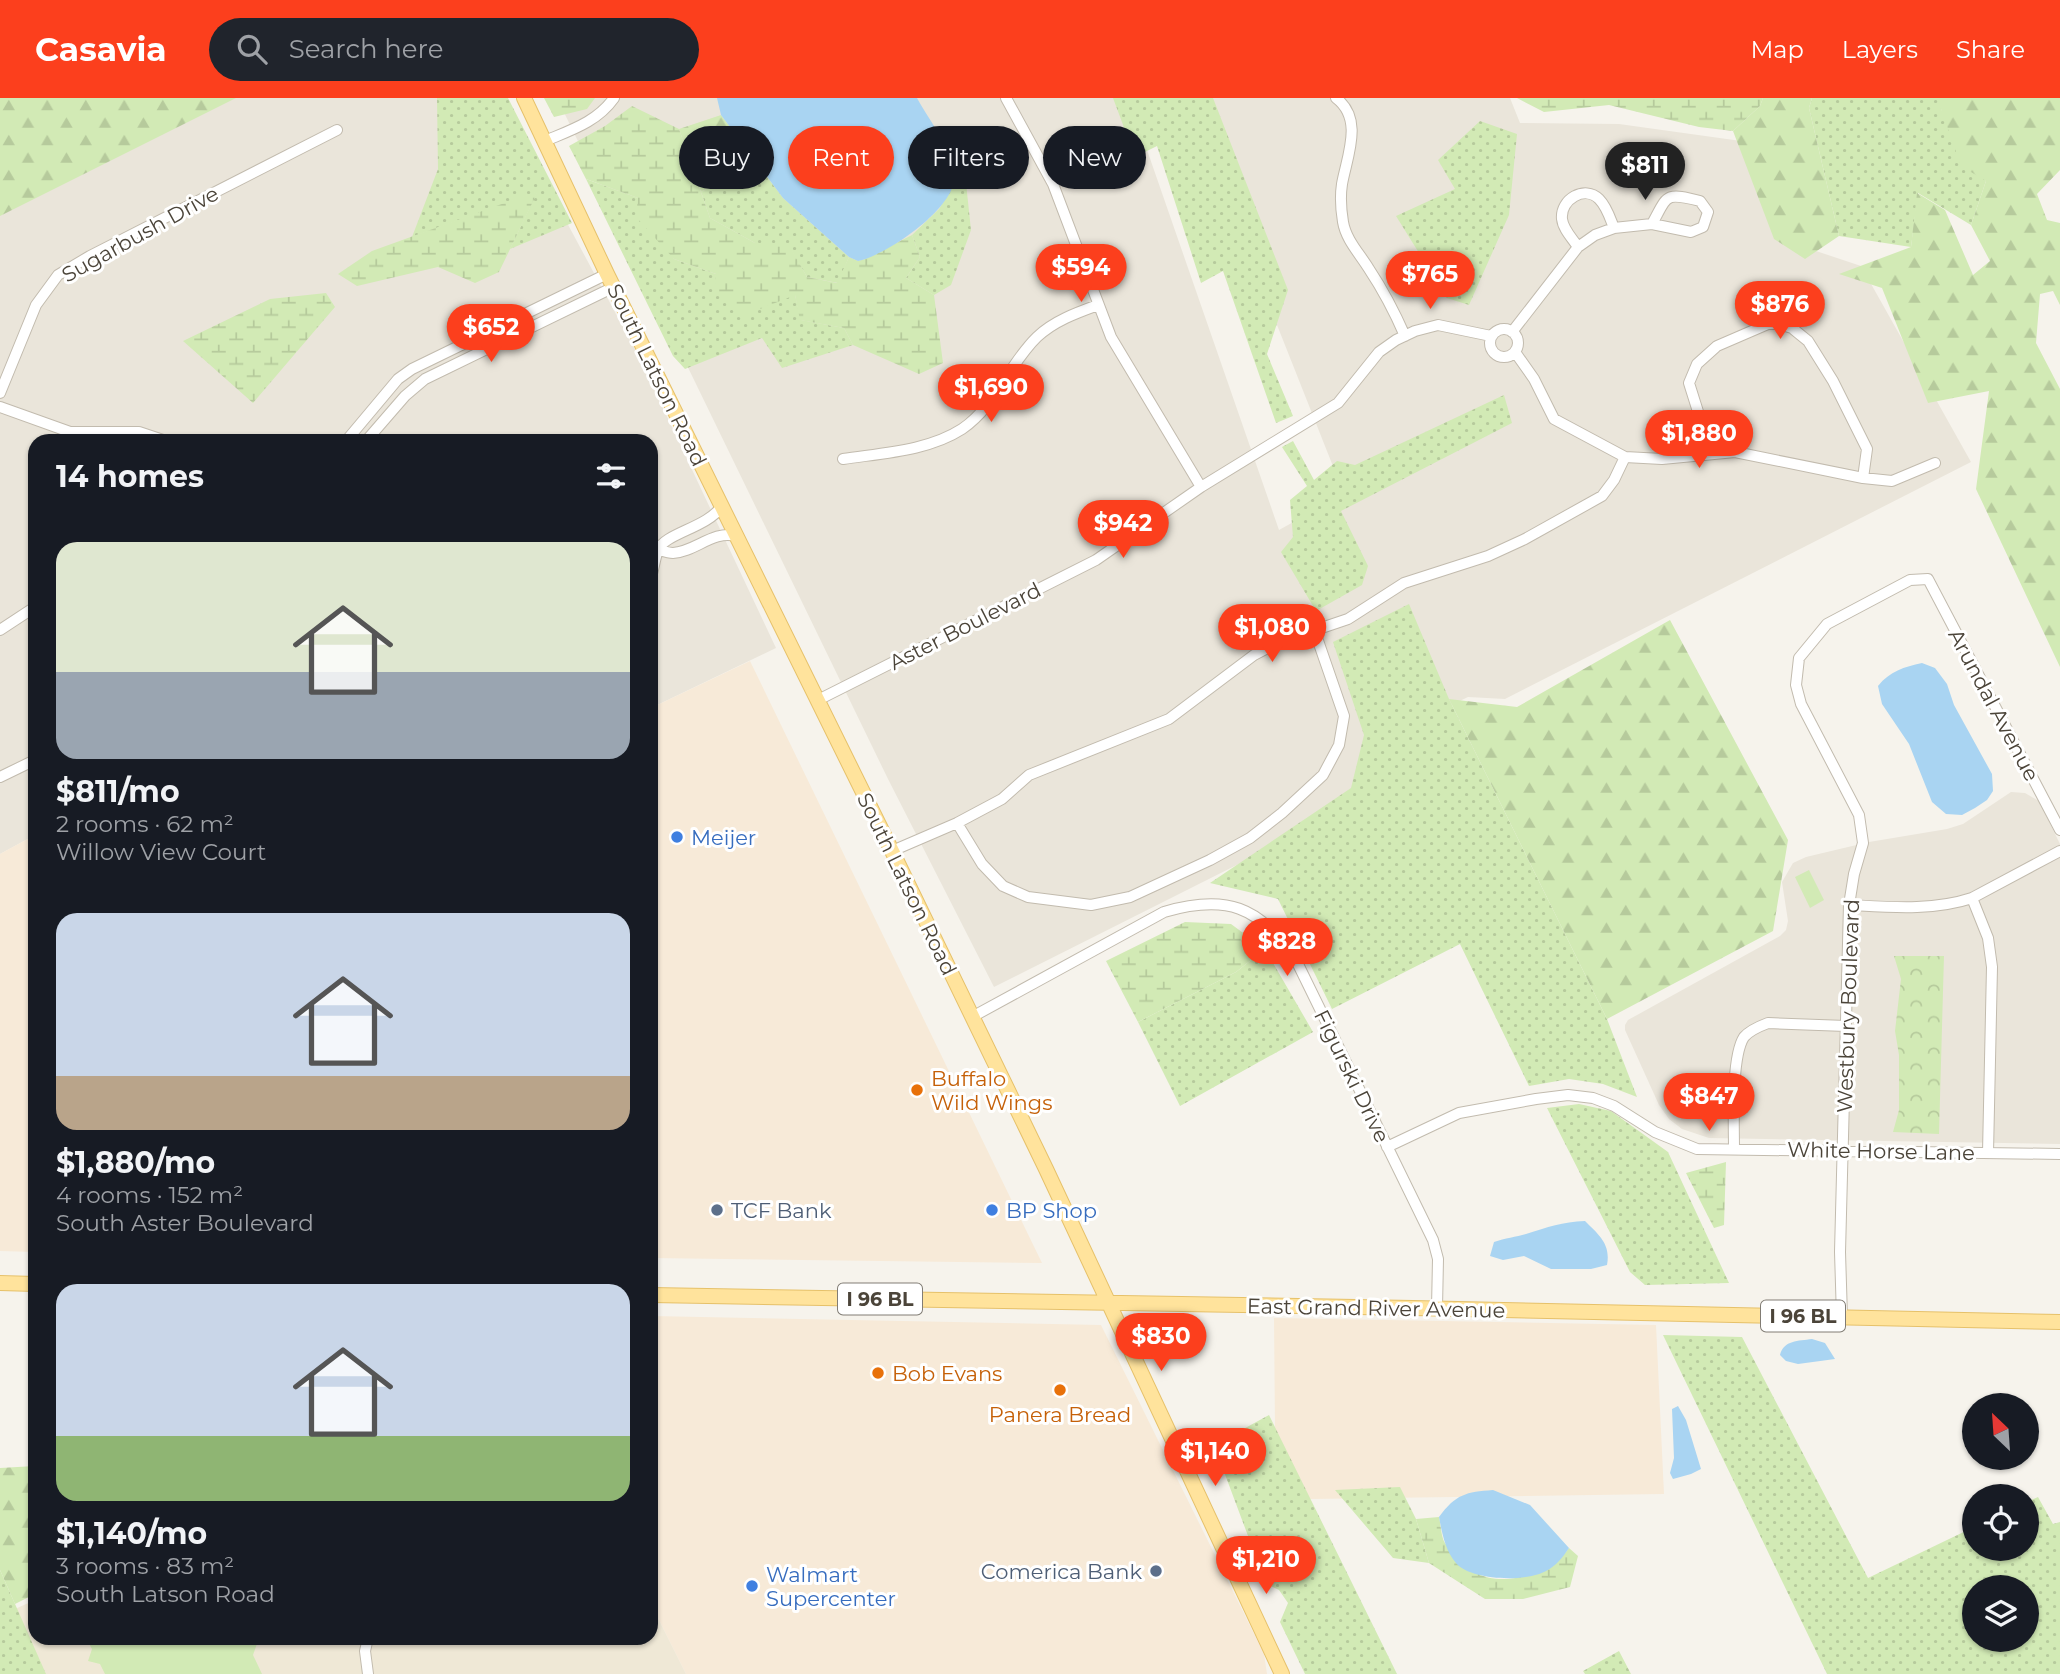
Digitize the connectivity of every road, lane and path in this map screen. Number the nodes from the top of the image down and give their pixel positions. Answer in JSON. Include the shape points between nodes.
{"nodes":[{"id":1,"x":524,"y":98,"type":"edge"},
{"id":2,"x":614,"y":98,"type":"edge"},
{"id":3,"x":1006,"y":98,"type":"edge"},
{"id":4,"x":1336,"y":98,"type":"edge"},
{"id":5,"x":337,"y":130,"type":"dead end"},
{"id":6,"x":545,"y":141,"type":"junction"},
{"id":7,"x":1651,"y":224,"type":"junction"},
{"id":8,"x":1614,"y":228,"type":"junction"},
{"id":9,"x":1578,"y":247,"type":"junction"},
{"id":10,"x":611,"y":280,"type":"junction"},
{"id":11,"x":1098,"y":305,"type":"junction"},
{"id":12,"x":538,"y":307,"type":"junction"},
{"id":13,"x":544,"y":321,"type":"junction"},
{"id":14,"x":1513,"y":331,"type":"junction"},
{"id":15,"x":1405,"y":336,"type":"junction"},
{"id":16,"x":1491,"y":336,"type":"junction"},
{"id":17,"x":460,"y":345,"type":"junction"},
{"id":18,"x":1515,"y":352,"type":"junction"},
{"id":19,"x":467,"y":358,"type":"junction"},
{"id":20,"x":0,"y":393,"type":"edge"},
{"id":21,"x":0,"y":407,"type":"edge"},
{"id":22,"x":145,"y":434,"type":"edge"},
{"id":23,"x":352,"y":434,"type":"edge"},
{"id":24,"x":372,"y":434,"type":"edge"},
{"id":25,"x":1711,"y":453,"type":"junction"},
{"id":26,"x":1625,"y":457,"type":"junction"},
{"id":27,"x":843,"y":459,"type":"dead end"},
{"id":28,"x":1935,"y":463,"type":"dead end"},
{"id":29,"x":1863,"y":478,"type":"junction"},
{"id":30,"x":1201,"y":487,"type":"junction"},
{"id":31,"x":722,"y":506,"type":"junction"},
{"id":32,"x":736,"y":536,"type":"junction"},
{"id":33,"x":658,"y":547,"type":"edge"},
{"id":34,"x":658,"y":550,"type":"edge"},
{"id":35,"x":1928,"y":579,"type":"joint"},
{"id":36,"x":28,"y":612,"type":"edge"},
{"id":37,"x":0,"y":630,"type":"edge"},
{"id":38,"x":1315,"y":632,"type":"junction"},
{"id":39,"x":817,"y":700,"type":"junction"},
{"id":40,"x":28,"y":763,"type":"edge"},
{"id":41,"x":0,"y":777,"type":"edge"},
{"id":42,"x":957,"y":823,"type":"junction"},
{"id":43,"x":2060,"y":830,"type":"edge"},
{"id":44,"x":892,"y":851,"type":"junction"},
{"id":45,"x":2060,"y":851,"type":"edge"},
{"id":46,"x":1972,"y":898,"type":"junction"},
{"id":47,"x":1849,"y":905,"type":"junction"},
{"id":48,"x":972,"y":1017,"type":"junction"},
{"id":49,"x":1846,"y":1026,"type":"junction"},
{"id":50,"x":1387,"y":1147,"type":"junction"},
{"id":51,"x":1734,"y":1149,"type":"junction"},
{"id":52,"x":1843,"y":1150,"type":"junction"},
{"id":53,"x":1988,"y":1153,"type":"junction"},
{"id":54,"x":2060,"y":1154,"type":"edge"},
{"id":55,"x":0,"y":1283,"type":"edge"},
{"id":56,"x":28,"y":1284,"type":"edge"},
{"id":57,"x":658,"y":1295,"type":"edge"},
{"id":58,"x":1109,"y":1303,"type":"junction"},
{"id":59,"x":1437,"y":1308,"type":"junction"},
{"id":60,"x":1842,"y":1317,"type":"junction"},
{"id":61,"x":2060,"y":1322,"type":"edge"},
{"id":62,"x":366,"y":1645,"type":"edge"},
{"id":63,"x":368,"y":1674,"type":"edge"},
{"id":64,"x":1282,"y":1674,"type":"edge"}],
"edges":[{"from":1,"to":6,"type":"main road","name":"South Latson Road"},
{"from":2,"to":6,"type":"street","via":[[597,117]]},
{"from":3,"to":11,"type":"street","via":[[1053,184]]},
{"from":4,"to":15,"type":"street","via":[[1349,113],[1352,131],[1341,192],[1343,225]]},
{"from":5,"to":20,"type":"street","name":"Sugarbush Drive","via":[[58,275],[36,305]]},
{"from":6,"to":10,"type":"main road","name":"South Latson Road"},
{"from":7,"to":7,"type":"street","via":[[1691,232],[1703,227],[1707,212],[1700,201],[1668,198]]},
{"from":7,"to":8,"type":"street"},
{"from":8,"to":9,"type":"street"},
{"from":8,"to":9,"type":"street","via":[[1597,197],[1576,195],[1566,202],[1562,222]]},
{"from":9,"to":14,"type":"street"},
{"from":10,"to":12,"type":"street"},
{"from":10,"to":13,"type":"street"},
{"from":10,"to":31,"type":"main road","name":"South Latson Road"},
{"from":11,"to":27,"type":"street","via":[[1061,320],[1036,337],[988,404],[959,430],[926,445]]},
{"from":11,"to":30,"type":"street","via":[[1116,348]]},
{"from":12,"to":13,"type":"street"},
{"from":12,"to":17,"type":"street"},
{"from":13,"to":19,"type":"street"},
{"from":14,"to":16,"type":"street","via":[[1501,329]]},
{"from":14,"to":18,"type":"street","via":[[1518,342]]},
{"from":15,"to":16,"type":"street","name":"Aster Boulevard","via":[[1438,326]]},
{"from":15,"to":30,"type":"street","name":"Aster Boulevard","via":[[1379,352],[1338,403]]},
{"from":16,"to":18,"type":"street","via":[[1490,347],[1496,356],[1507,358]]},
{"from":17,"to":19,"type":"street"},
{"from":17,"to":23,"type":"street","via":[[398,379]]},
{"from":18,"to":26,"type":"street","via":[[1554,419]]},
{"from":19,"to":24,"type":"street","via":[[413,388]]},
{"from":21,"to":22,"type":"street","via":[[70,432]]},
{"from":25,"to":26,"type":"street","via":[[1662,459]]},
{"from":25,"to":29,"type":"street","via":[[1735,452]]},
{"from":25,"to":29,"type":"street","via":[[1689,383],[1697,364],[1717,346],[1768,324],[1779,324],[1808,341],[1833,381],[1867,449]]},
{"from":26,"to":38,"type":"street","via":[[1601,496],[1580,509],[1488,556],[1404,583],[1348,619]]},
{"from":28,"to":29,"type":"street","via":[[1892,481]]},
{"from":30,"to":39,"type":"street","name":"Aster Boulevard","via":[[1096,560]]},
{"from":31,"to":32,"type":"main road","name":"South Latson Road"},
{"from":31,"to":33,"type":"street","via":[[709,521]]},
{"from":32,"to":34,"type":"street","via":[[720,536],[670,554]]},
{"from":32,"to":39,"type":"main road","name":"South Latson Road"},
{"from":35,"to":43,"type":"street","name":"Arundal Avenue"},
{"from":35,"to":47,"type":"street","name":"Westbury Boulevard","via":[[1910,580],[1827,624],[1799,657],[1796,685],[1801,705],[1859,815],[1863,843]]},
{"from":36,"to":37,"type":"street"},
{"from":38,"to":42,"type":"street","via":[[1294,636],[1254,655],[1169,719],[1029,775],[1002,799]]},
{"from":38,"to":42,"type":"street","via":[[1344,716],[1339,745],[1323,775],[1282,813],[1210,860],[1130,897],[1091,905],[1028,897],[1003,886]]},
{"from":39,"to":44,"type":"main road","name":"South Latson Road"},
{"from":40,"to":41,"type":"street"},
{"from":42,"to":44,"type":"street"},
{"from":44,"to":48,"type":"main road","name":"South Latson Road"},
{"from":45,"to":46,"type":"street"},
{"from":46,"to":47,"type":"street","via":[[1930,907]]},
{"from":46,"to":53,"type":"street","via":[[1992,967]]},
{"from":47,"to":49,"type":"street","name":"Westbury Boulevard"},
{"from":48,"to":50,"type":"street","name":"Figurski Drive","via":[[1164,912],[1209,903],[1233,906],[1259,918],[1295,958]]},
{"from":48,"to":58,"type":"main road","name":"South Latson Road"},
{"from":49,"to":51,"type":"street","via":[[1768,1023],[1745,1036],[1737,1062]]},
{"from":49,"to":52,"type":"street","name":"Westbury Boulevard"},
{"from":50,"to":51,"type":"street","name":"White Horse Lane","via":[[1459,1113],[1568,1096],[1614,1106],[1655,1132],[1697,1149]]},
{"from":50,"to":59,"type":"street","name":"Figurski Drive","via":[[1433,1240],[1438,1259]]},
{"from":51,"to":52,"type":"street","name":"White Horse Lane"},
{"from":52,"to":53,"type":"street","name":"White Horse Lane"},
{"from":52,"to":60,"type":"street","name":"Westbury Boulevard"},
{"from":53,"to":54,"type":"street","name":"White Horse Lane"},
{"from":55,"to":56,"type":"main road"},
{"from":57,"to":58,"type":"main road","name":"East Grand River Avenue","number":"I 96 BL"},
{"from":58,"to":59,"type":"main road","name":"East Grand River Avenue","number":"I 96 BL"},
{"from":58,"to":64,"type":"main road","name":"South Latson Road"},
{"from":59,"to":60,"type":"main road","name":"East Grand River Avenue","number":"I 96 BL"},
{"from":60,"to":61,"type":"main road","name":"East Grand River Avenue","number":"I 96 BL"},
{"from":62,"to":63,"type":"street"}]}
